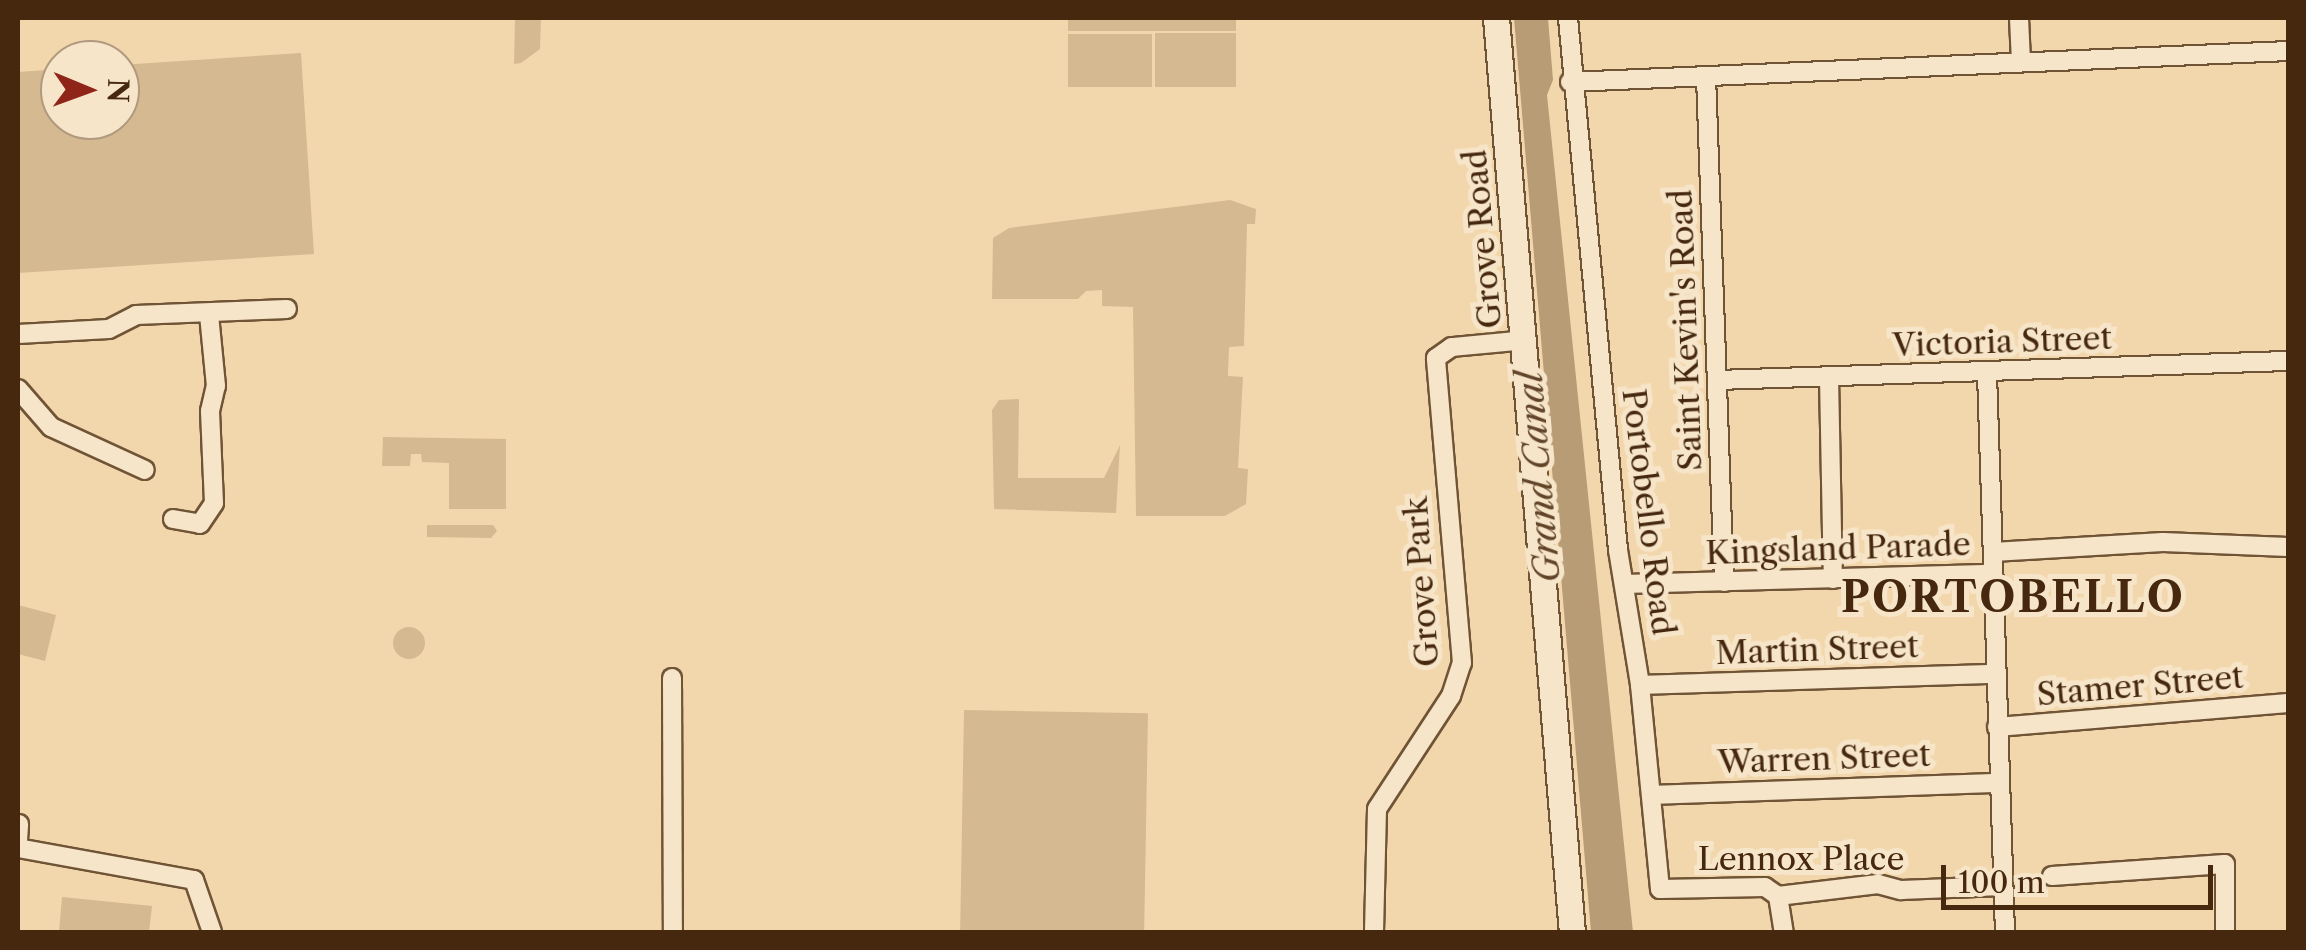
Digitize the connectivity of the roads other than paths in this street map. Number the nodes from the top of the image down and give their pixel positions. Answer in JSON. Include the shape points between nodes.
{"nodes":[{"id":1,"x":1496,"y":18,"type":"edge"},
{"id":2,"x":1568,"y":18,"type":"edge"},
{"id":3,"x":2019,"y":18,"type":"edge"},
{"id":4,"x":2288,"y":51,"type":"edge"},
{"id":5,"x":2022,"y":62,"type":"junction"},
{"id":6,"x":1706,"y":76,"type":"junction"},
{"id":7,"x":1570,"y":82,"type":"junction"},
{"id":8,"x":287,"y":308,"type":"dead end"},
{"id":9,"x":209,"y":314,"type":"junction"},
{"id":10,"x":18,"y":334,"type":"edge"},
{"id":11,"x":1526,"y":340,"type":"junction"},
{"id":12,"x":2288,"y":362,"type":"edge"},
{"id":13,"x":1987,"y":374,"type":"junction"},
{"id":14,"x":1829,"y":377,"type":"junction"},
{"id":15,"x":1717,"y":380,"type":"junction"},
{"id":16,"x":18,"y":389,"type":"edge"},
{"id":17,"x":145,"y":470,"type":"dead end"},
{"id":18,"x":172,"y":518,"type":"dead end"},
{"id":19,"x":2288,"y":547,"type":"edge"},
{"id":20,"x":1993,"y":552,"type":"junction"},
{"id":21,"x":1993,"y":574,"type":"junction"},
{"id":22,"x":1833,"y":579,"type":"junction"},
{"id":23,"x":1724,"y":582,"type":"junction"},
{"id":24,"x":1624,"y":584,"type":"junction"},
{"id":25,"x":1995,"y":674,"type":"junction"},
{"id":26,"x":672,"y":678,"type":"dead end"},
{"id":27,"x":1640,"y":685,"type":"junction"},
{"id":28,"x":2288,"y":703,"type":"edge"},
{"id":29,"x":1997,"y":727,"type":"junction"},
{"id":30,"x":1999,"y":783,"type":"junction"},
{"id":31,"x":1652,"y":796,"type":"junction"},
{"id":32,"x":18,"y":848,"type":"edge"},
{"id":33,"x":2052,"y":876,"type":"dead end"},
{"id":34,"x":2002,"y":886,"type":"junction"},
{"id":35,"x":1660,"y":889,"type":"joint"},
{"id":36,"x":1778,"y":896,"type":"junction"},
{"id":37,"x":212,"y":932,"type":"edge"},
{"id":38,"x":673,"y":932,"type":"edge"},
{"id":39,"x":1374,"y":932,"type":"edge"},
{"id":40,"x":1572,"y":932,"type":"edge"},
{"id":41,"x":1784,"y":932,"type":"edge"},
{"id":42,"x":2005,"y":932,"type":"edge"},
{"id":43,"x":2225,"y":932,"type":"edge"}],
"edges":[{"from":1,"to":11,"type":"main road","name":"Grove Road"},
{"from":2,"to":7,"type":"street","name":"Portobello Road"},
{"from":3,"to":5,"type":"street"},
{"from":4,"to":5,"type":"street"},
{"from":5,"to":6,"type":"street"},
{"from":6,"to":7,"type":"street"},
{"from":6,"to":15,"type":"street","name":"Saint Kevin's Road"},
{"from":7,"to":24,"type":"street","name":"Portobello Road"},
{"from":8,"to":9,"type":"street"},
{"from":9,"to":10,"type":"street","via":[[136,315],[109,329]]},
{"from":9,"to":18,"type":"street","via":[[216,386],[210,411],[214,503],[200,524]]},
{"from":11,"to":39,"type":"street","name":"Grove Park","via":[[1452,347],[1436,358],[1462,663],[1451,696],[1377,809]]},
{"from":11,"to":40,"type":"main road","name":"Grove Road"},
{"from":12,"to":13,"type":"street","name":"Victoria Street"},
{"from":13,"to":14,"type":"street","name":"Victoria Street"},
{"from":13,"to":20,"type":"street"},
{"from":14,"to":15,"type":"street","name":"Victoria Street"},
{"from":14,"to":22,"type":"street"},
{"from":15,"to":23,"type":"street","name":"Saint Kevin's Road"},
{"from":16,"to":17,"type":"street","via":[[51,427]]},
{"from":19,"to":20,"type":"street","via":[[2163,542]]},
{"from":20,"to":21,"type":"street"},
{"from":21,"to":22,"type":"street","name":"Kingsland Parade"},
{"from":21,"to":25,"type":"street"},
{"from":22,"to":23,"type":"street","name":"Kingsland Parade"},
{"from":23,"to":24,"type":"street","name":"Kingsland Parade"},
{"from":24,"to":27,"type":"street","name":"Portobello Road"},
{"from":25,"to":27,"type":"street","name":"Martin Street"},
{"from":25,"to":29,"type":"street"},
{"from":26,"to":38,"type":"street"},
{"from":27,"to":31,"type":"street","name":"Portobello Road"},
{"from":28,"to":29,"type":"street","name":"Stamer Street"},
{"from":29,"to":30,"type":"street"},
{"from":30,"to":31,"type":"street","name":"Warren Street"},
{"from":30,"to":34,"type":"street"},
{"from":31,"to":35,"type":"street","name":"Portobello Road"},
{"from":32,"to":37,"type":"street","via":[[194,880]]},
{"from":33,"to":43,"type":"street","via":[[2226,864]]},
{"from":34,"to":36,"type":"street","name":"Lennox Place","via":[[1901,890],[1878,884]]},
{"from":34,"to":42,"type":"street"},
{"from":35,"to":36,"type":"street","name":"Lennox Place","via":[[1765,887]]},
{"from":36,"to":41,"type":"street"}]}
